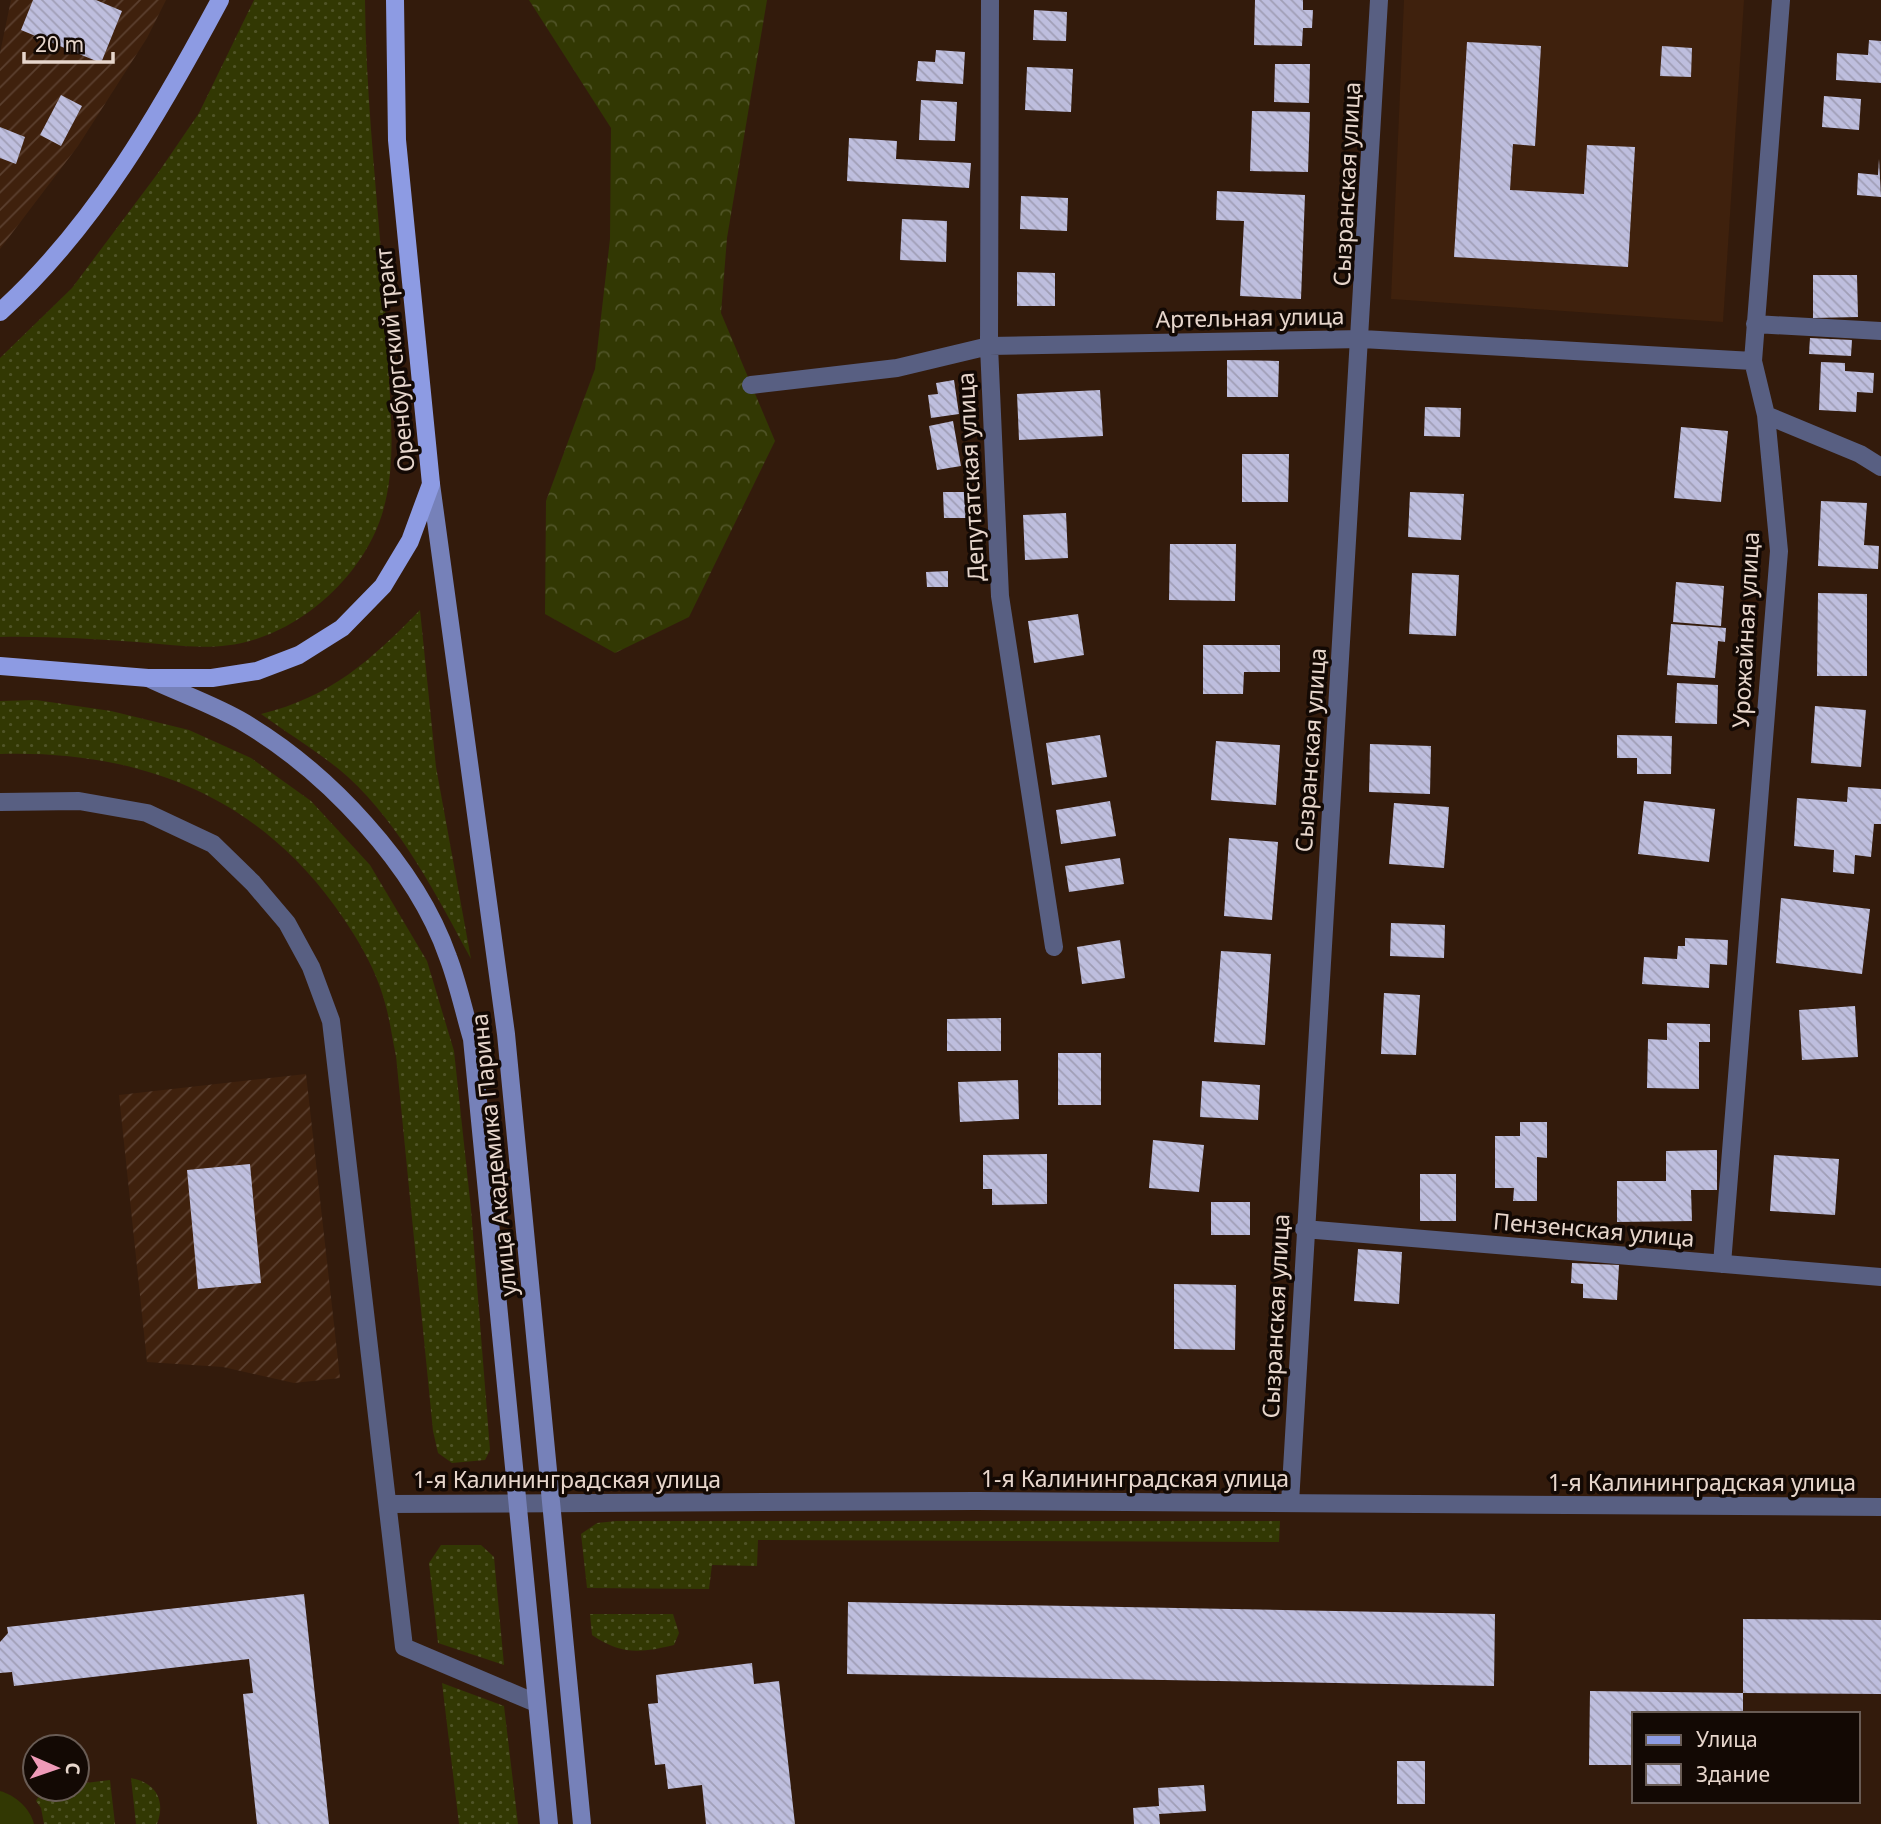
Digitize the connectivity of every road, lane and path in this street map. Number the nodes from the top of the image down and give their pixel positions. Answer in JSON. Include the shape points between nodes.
{"nodes":[{"id":1,"x":220,"y":0,"type":"edge"},
{"id":2,"x":395,"y":0,"type":"edge"},
{"id":3,"x":990,"y":0,"type":"edge"},
{"id":4,"x":1379,"y":0,"type":"edge"},
{"id":5,"x":1781,"y":0,"type":"edge"},
{"id":6,"x":0,"y":312,"type":"edge"},
{"id":7,"x":1755,"y":324,"type":"junction"},
{"id":8,"x":1881,"y":331,"type":"edge"},
{"id":9,"x":1362,"y":339,"type":"junction"},
{"id":10,"x":989,"y":346,"type":"junction"},
{"id":11,"x":1753,"y":361,"type":"junction"},
{"id":12,"x":751,"y":385,"type":"dead end"},
{"id":13,"x":1766,"y":415,"type":"junction"},
{"id":14,"x":1881,"y":467,"type":"edge"},
{"id":15,"x":431,"y":484,"type":"junction"},
{"id":16,"x":0,"y":666,"type":"edge"},
{"id":17,"x":148,"y":678,"type":"junction"},
{"id":18,"x":0,"y":802,"type":"edge"},
{"id":19,"x":1054,"y":947,"type":"dead end"},
{"id":20,"x":1304,"y":1229,"type":"junction"},
{"id":21,"x":1722,"y":1264,"type":"junction"},
{"id":22,"x":1881,"y":1278,"type":"edge"},
{"id":23,"x":519,"y":1503,"type":"junction"},
{"id":24,"x":552,"y":1503,"type":"junction"},
{"id":25,"x":1290,"y":1503,"type":"junction"},
{"id":26,"x":388,"y":1504,"type":"junction"},
{"id":27,"x":1881,"y":1507,"type":"edge"},
{"id":28,"x":536,"y":1703,"type":"junction"},
{"id":29,"x":549,"y":1824,"type":"edge"},
{"id":30,"x":582,"y":1824,"type":"edge"}],
"edges":[{"from":1,"to":6,"type":"main road","via":[[175,85],[92,211]]},
{"from":2,"to":15,"type":"main road","name":"Оренбургский тракт","via":[[397,140]]},
{"from":3,"to":10,"type":"street","name":"Депутатская улица"},
{"from":4,"to":9,"type":"street","name":"Сызранская улица"},
{"from":5,"to":7,"type":"street","name":"Урожайная улица"},
{"from":7,"to":8,"type":"street"},
{"from":7,"to":11,"type":"street","name":"Урожайная улица"},
{"from":9,"to":10,"type":"street","name":"Артельная улица"},
{"from":9,"to":11,"type":"street","name":"Артельная улица"},
{"from":9,"to":20,"type":"street","name":"Сызранская улица"},
{"from":10,"to":12,"type":"street","name":"Артельная улица","via":[[897,368]]},
{"from":10,"to":19,"type":"street","name":"Депутатская улица","via":[[1000,596]]},
{"from":11,"to":13,"type":"street","name":"Урожайная улица"},
{"from":13,"to":14,"type":"street"},
{"from":13,"to":21,"type":"street","name":"Урожайная улица","via":[[1779,551]]},
{"from":15,"to":17,"type":"main road","name":"Оренбургский тракт","via":[[410,541],[383,586],[342,628],[299,655],[257,671],[212,678]]},
{"from":15,"to":24,"type":"main road","name":"улица Академика Парина","via":[[506,1034]]},
{"from":16,"to":17,"type":"main road","name":"Оренбургский тракт"},
{"from":17,"to":23,"type":"main road","name":"улица Академика Парина","via":[[244,722],[312,769],[375,835],[413,886],[448,955],[471,1039]]},
{"from":18,"to":26,"type":"street","via":[[79,801],[147,813],[213,844],[253,883],[293,934],[331,1021]]},
{"from":20,"to":21,"type":"street","name":"Пензенская улица"},
{"from":20,"to":25,"type":"street","name":"Сызранская улица"},
{"from":21,"to":22,"type":"street","name":"Пензенская улица"},
{"from":23,"to":24,"type":"street","name":"1-я Калининградская улица"},
{"from":23,"to":26,"type":"street","name":"1-я Калининградская улица"},
{"from":23,"to":28,"type":"main road","name":"улица Академика Парина"},
{"from":24,"to":25,"type":"street","name":"1-я Калининградская улица"},
{"from":24,"to":30,"type":"main road","name":"улица Академика Парина"},
{"from":25,"to":27,"type":"street","name":"1-я Калининградская улица"},
{"from":26,"to":28,"type":"street","via":[[404,1647]]},
{"from":28,"to":29,"type":"main road","name":"улица Академика Парина"}]}
